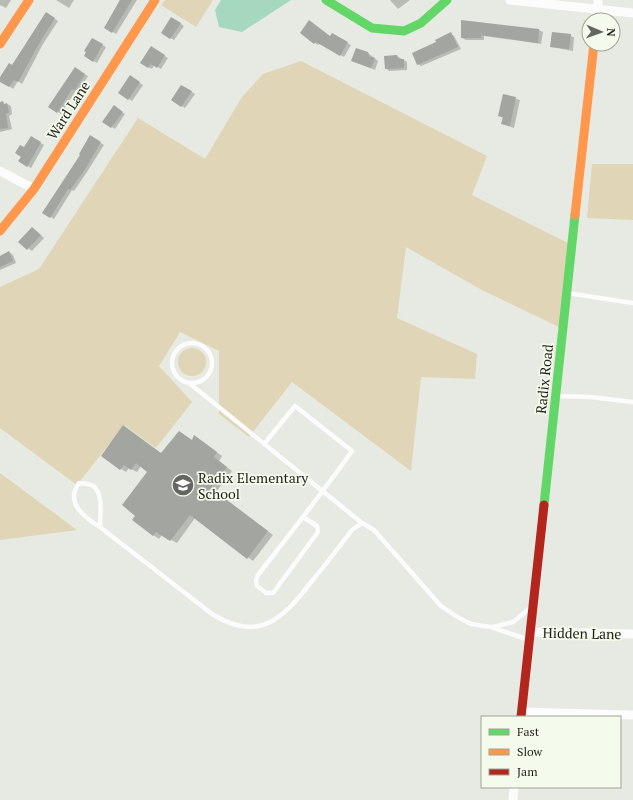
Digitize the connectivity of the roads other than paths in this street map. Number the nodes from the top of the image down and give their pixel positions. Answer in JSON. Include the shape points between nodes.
{"nodes":[{"id":1,"x":29,"y":0,"type":"edge"},
{"id":2,"x":155,"y":0,"type":"edge"},
{"id":3,"x":326,"y":0,"type":"edge"},
{"id":4,"x":447,"y":0,"type":"edge"},
{"id":5,"x":510,"y":0,"type":"edge"},
{"id":6,"x":528,"y":1,"type":"edge"},
{"id":7,"x":435,"y":4,"type":"edge"},
{"id":8,"x":598,"y":4,"type":"edge"},
{"id":9,"x":633,"y":13,"type":"edge"},
{"id":10,"x":0,"y":44,"type":"edge"},
{"id":11,"x":593,"y":52,"type":"edge"},
{"id":12,"x":0,"y":171,"type":"edge"},
{"id":13,"x":34,"y":189,"type":"junction"},
{"id":14,"x":0,"y":231,"type":"edge"},
{"id":15,"x":567,"y":293,"type":"junction"},
{"id":16,"x":633,"y":303,"type":"edge"},
{"id":17,"x":189,"y":384,"type":"junction"},
{"id":18,"x":556,"y":396,"type":"junction"},
{"id":19,"x":633,"y":402,"type":"edge"},
{"id":20,"x":264,"y":444,"type":"junction"},
{"id":21,"x":323,"y":492,"type":"junction"},
{"id":22,"x":303,"y":517,"type":"junction"},
{"id":23,"x":362,"y":523,"type":"junction"},
{"id":24,"x":100,"y":527,"type":"junction"},
{"id":25,"x":534,"y":604,"type":"junction"},
{"id":26,"x":491,"y":627,"type":"junction"},
{"id":27,"x":633,"y":634,"type":"edge"},
{"id":28,"x":530,"y":636,"type":"junction"},
{"id":29,"x":521,"y":715,"type":"edge"},
{"id":30,"x":633,"y":715,"type":"edge"},
{"id":31,"x":514,"y":788,"type":"edge"},
{"id":32,"x":513,"y":800,"type":"edge"}],
"edges":[{"from":1,"to":10,"type":"street"},
{"from":2,"to":13,"type":"street","name":"Ward Lane"},
{"from":3,"to":7,"type":"street","via":[[372,28],[404,31],[421,23]]},
{"from":4,"to":7,"type":"street"},
{"from":5,"to":6,"type":"street"},
{"from":6,"to":8,"type":"street"},
{"from":8,"to":9,"type":"street"},
{"from":11,"to":15,"type":"street","name":"Radix Road"},
{"from":12,"to":13,"type":"street"},
{"from":13,"to":14,"type":"street","name":"Ward Lane"},
{"from":15,"to":16,"type":"lane"},
{"from":15,"to":18,"type":"street","name":"Radix Road"},
{"from":17,"to":17,"type":"lane","via":[[180,380],[173,370],[172,359],[177,349],[187,343],[199,344],[208,351],[212,362],[210,373],[202,381]]},
{"from":17,"to":20,"type":"lane"},
{"from":18,"to":19,"type":"lane"},
{"from":18,"to":25,"type":"street","name":"Radix Road"},
{"from":20,"to":21,"type":"lane"},
{"from":20,"to":21,"type":"lane","via":[[295,406],[352,451]]},
{"from":21,"to":22,"type":"lane"},
{"from":21,"to":23,"type":"lane"},
{"from":22,"to":22,"type":"lane","via":[[256,580],[257,586],[266,593],[273,593],[318,532],[317,526]]},
{"from":23,"to":24,"type":"lane","via":[[352,530],[286,613],[270,623],[251,628],[232,625],[212,614]]},
{"from":23,"to":26,"type":"lane","via":[[384,540],[441,606],[471,624]]},
{"from":24,"to":24,"type":"lane","via":[[99,494],[96,488],[89,484],[79,483],[74,491],[78,510]]},
{"from":25,"to":26,"type":"lane","via":[[513,622]]},
{"from":25,"to":28,"type":"street","name":"Radix Road"},
{"from":26,"to":28,"type":"lane"},
{"from":27,"to":28,"type":"street","name":"Hidden Lane"},
{"from":28,"to":29,"type":"street","name":"Radix Road"},
{"from":29,"to":30,"type":"street"},
{"from":31,"to":32,"type":"street"}]}
